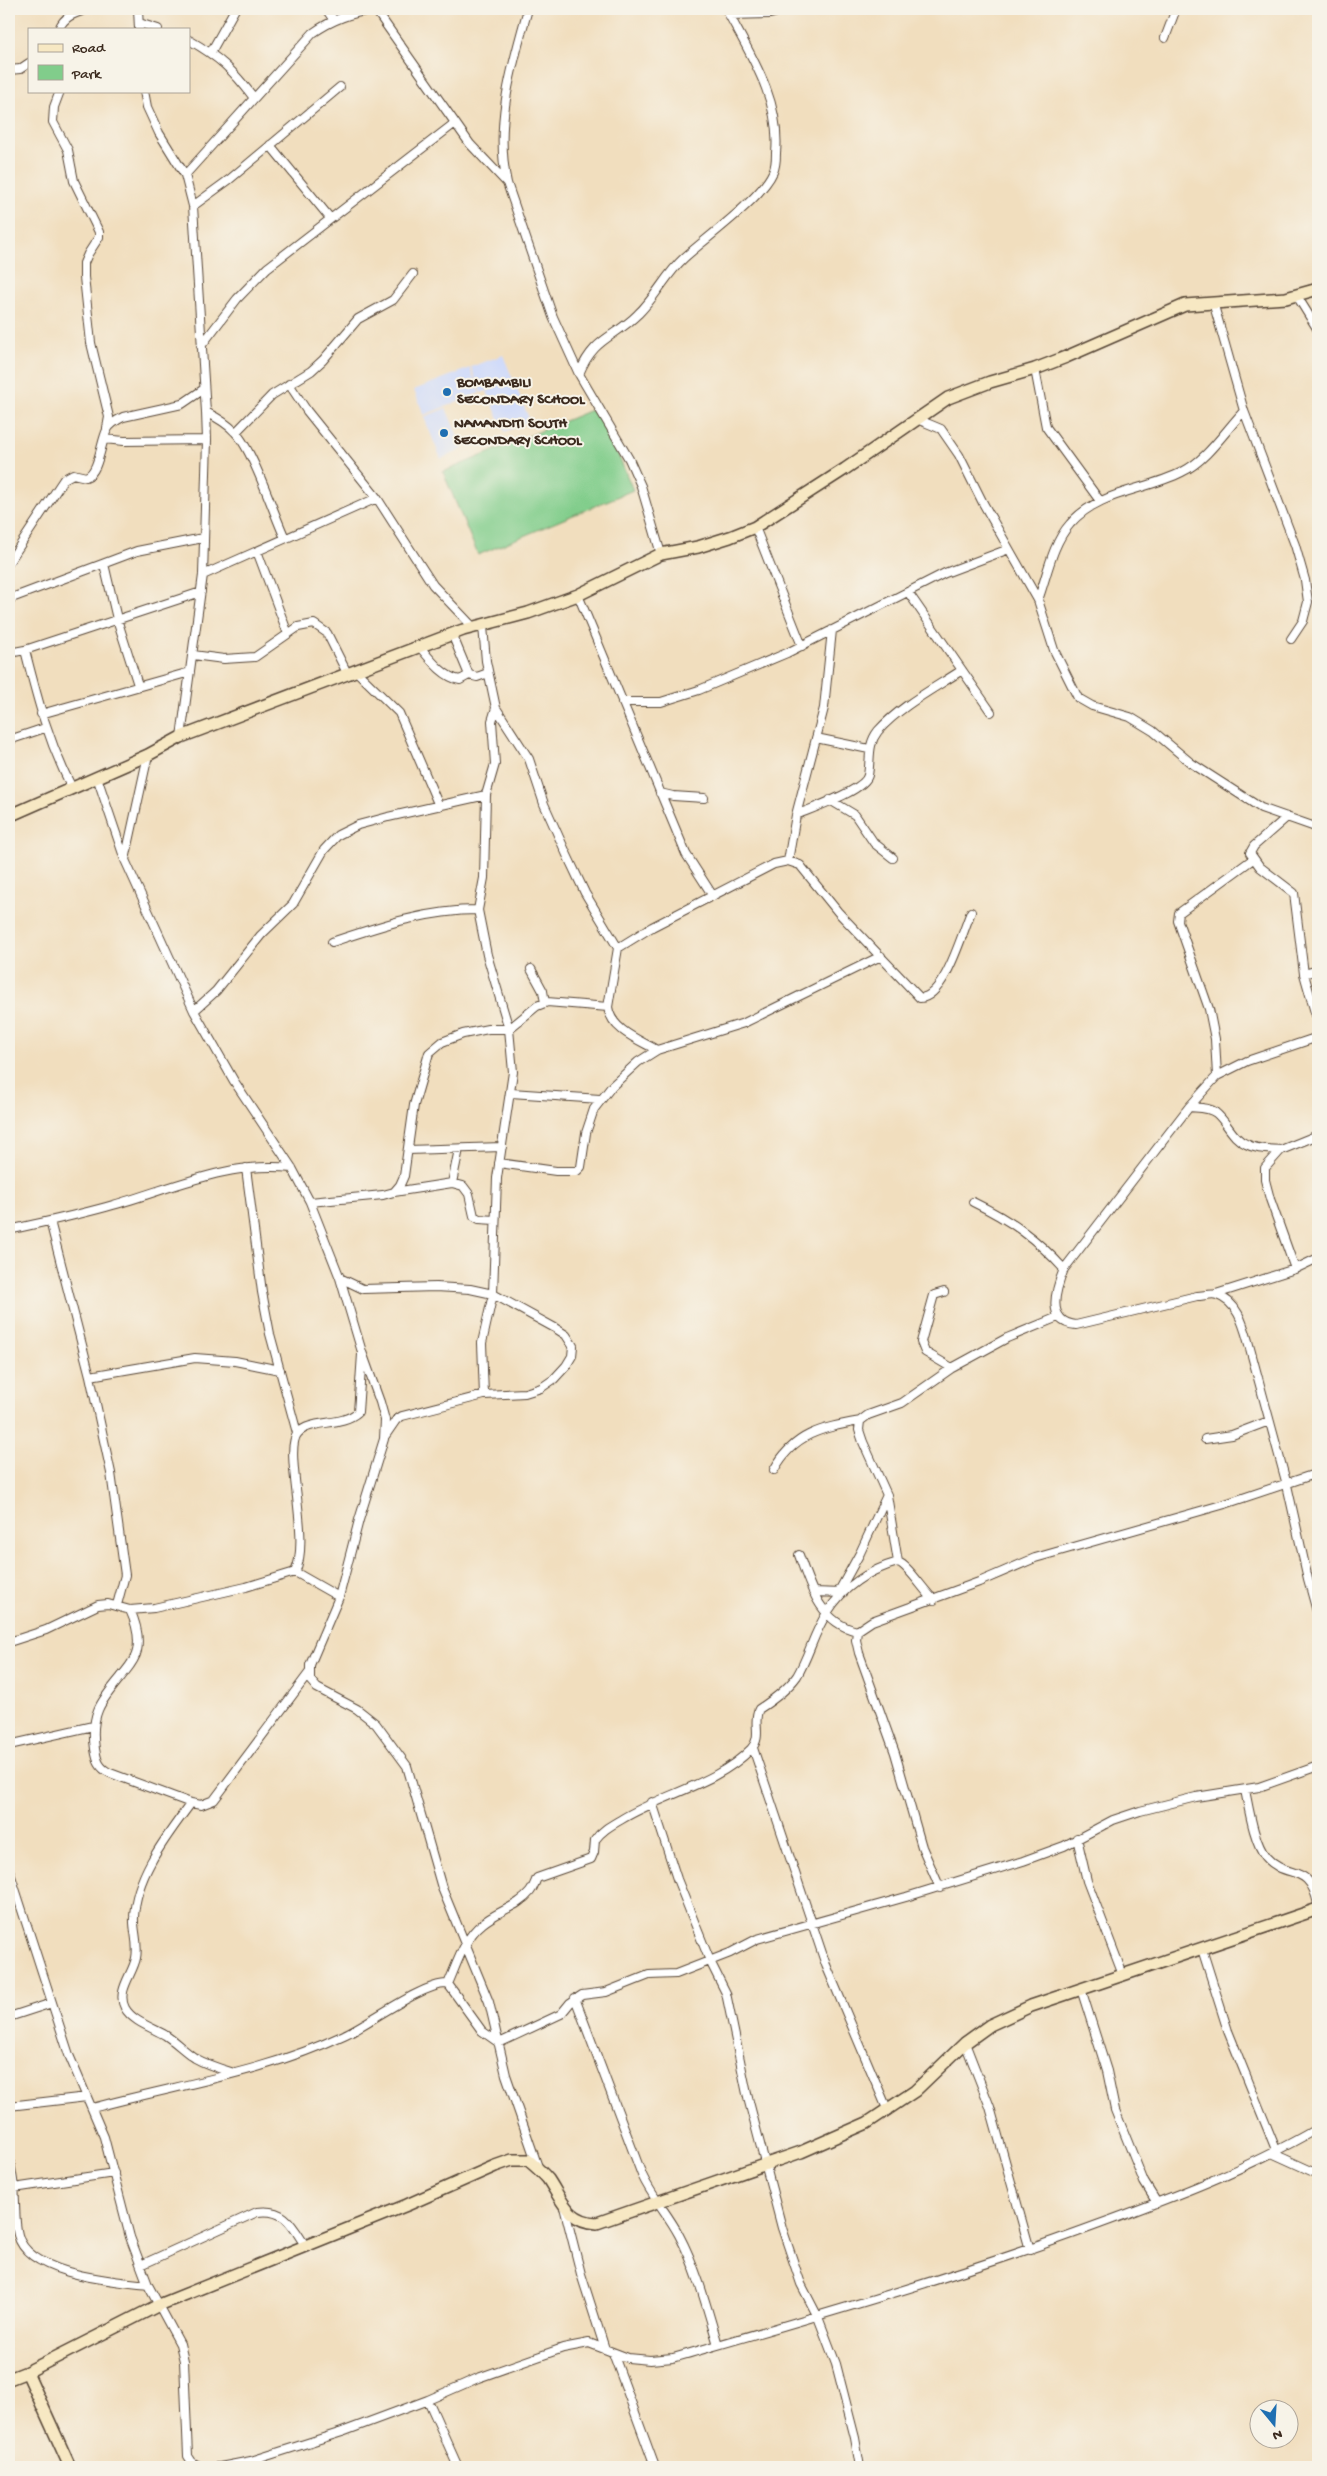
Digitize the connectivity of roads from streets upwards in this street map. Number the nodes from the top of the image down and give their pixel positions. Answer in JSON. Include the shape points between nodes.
{"nodes":[{"id":1,"x":88,"y":9,"type":"edge"},
{"id":2,"x":138,"y":9,"type":"edge"},
{"id":3,"x":235,"y":9,"type":"edge"},
{"id":4,"x":326,"y":9,"type":"edge"},
{"id":5,"x":375,"y":9,"type":"edge"},
{"id":6,"x":528,"y":9,"type":"edge"},
{"id":7,"x":788,"y":9,"type":"edge"},
{"id":8,"x":1176,"y":9,"type":"edge"},
{"id":9,"x":727,"y":12,"type":"edge"},
{"id":10,"x":333,"y":20,"type":"junction"},
{"id":11,"x":139,"y":26,"type":"edge"},
{"id":12,"x":59,"y":28,"type":"edge"},
{"id":13,"x":152,"y":28,"type":"edge"},
{"id":14,"x":1165,"y":38,"type":"dead end"},
{"id":15,"x":190,"y":41,"type":"edge"},
{"id":16,"x":211,"y":52,"type":"junction"},
{"id":17,"x":28,"y":64,"type":"edge"},
{"id":18,"x":9,"y":70,"type":"edge"},
{"id":19,"x":340,"y":87,"type":"dead end"},
{"id":20,"x":60,"y":92,"type":"edge"},
{"id":21,"x":144,"y":92,"type":"edge"},
{"id":22,"x":254,"y":98,"type":"junction"},
{"id":23,"x":455,"y":123,"type":"junction"},
{"id":24,"x":270,"y":145,"type":"junction"},
{"id":25,"x":185,"y":175,"type":"junction"},
{"id":26,"x":507,"y":183,"type":"junction"},
{"id":27,"x":193,"y":206,"type":"junction"},
{"id":28,"x":330,"y":218,"type":"junction"},
{"id":29,"x":413,"y":274,"type":"dead end"},
{"id":30,"x":1318,"y":289,"type":"edge"},
{"id":31,"x":1297,"y":296,"type":"junction"},
{"id":32,"x":1213,"y":302,"type":"junction"},
{"id":33,"x":1318,"y":330,"type":"edge"},
{"id":34,"x":201,"y":346,"type":"junction"},
{"id":35,"x":1035,"y":369,"type":"junction"},
{"id":36,"x":579,"y":374,"type":"junction"},
{"id":37,"x":289,"y":384,"type":"junction"},
{"id":38,"x":204,"y":390,"type":"junction"},
{"id":39,"x":1244,"y":411,"type":"junction"},
{"id":40,"x":206,"y":412,"type":"junction"},
{"id":41,"x":917,"y":419,"type":"junction"},
{"id":42,"x":107,"y":428,"type":"junction"},
{"id":43,"x":236,"y":432,"type":"junction"},
{"id":44,"x":104,"y":439,"type":"junction"},
{"id":45,"x":207,"y":440,"type":"junction"},
{"id":46,"x":377,"y":498,"type":"junction"},
{"id":47,"x":1100,"y":501,"type":"junction"},
{"id":48,"x":756,"y":527,"type":"junction"},
{"id":49,"x":203,"y":538,"type":"junction"},
{"id":50,"x":285,"y":538,"type":"junction"},
{"id":51,"x":1009,"y":549,"type":"junction"},
{"id":52,"x":257,"y":551,"type":"junction"},
{"id":53,"x":661,"y":554,"type":"junction"},
{"id":54,"x":9,"y":561,"type":"edge"},
{"id":55,"x":104,"y":564,"type":"junction"},
{"id":56,"x":203,"y":575,"type":"junction"},
{"id":57,"x":201,"y":592,"type":"junction"},
{"id":58,"x":908,"y":592,"type":"junction"},
{"id":59,"x":578,"y":595,"type":"junction"},
{"id":60,"x":9,"y":599,"type":"edge"},
{"id":61,"x":1038,"y":600,"type":"junction"},
{"id":62,"x":117,"y":618,"type":"junction"},
{"id":63,"x":478,"y":627,"type":"junction"},
{"id":64,"x":832,"y":630,"type":"junction"},
{"id":65,"x":288,"y":634,"type":"junction"},
{"id":66,"x":452,"y":634,"type":"junction"},
{"id":67,"x":1291,"y":638,"type":"dead end"},
{"id":68,"x":420,"y":646,"type":"junction"},
{"id":69,"x":802,"y":646,"type":"junction"},
{"id":70,"x":25,"y":650,"type":"junction"},
{"id":71,"x":9,"y":653,"type":"edge"},
{"id":72,"x":193,"y":656,"type":"junction"},
{"id":73,"x":962,"y":670,"type":"junction"},
{"id":74,"x":190,"y":672,"type":"junction"},
{"id":75,"x":352,"y":672,"type":"junction"},
{"id":76,"x":488,"y":673,"type":"junction"},
{"id":77,"x":469,"y":675,"type":"junction"},
{"id":78,"x":138,"y":685,"type":"junction"},
{"id":79,"x":622,"y":702,"type":"junction"},
{"id":80,"x":496,"y":708,"type":"junction"},
{"id":81,"x":992,"y":712,"type":"dead end"},
{"id":82,"x":41,"y":714,"type":"junction"},
{"id":83,"x":46,"y":728,"type":"junction"},
{"id":84,"x":181,"y":737,"type":"junction"},
{"id":85,"x":816,"y":738,"type":"junction"},
{"id":86,"x":9,"y":740,"type":"edge"},
{"id":87,"x":869,"y":748,"type":"junction"},
{"id":88,"x":148,"y":755,"type":"junction"},
{"id":89,"x":97,"y":777,"type":"junction"},
{"id":90,"x":72,"y":788,"type":"junction"},
{"id":91,"x":660,"y":793,"type":"junction"},
{"id":92,"x":486,"y":796,"type":"junction"},
{"id":93,"x":704,"y":798,"type":"dead end"},
{"id":94,"x":830,"y":800,"type":"junction"},
{"id":95,"x":439,"y":806,"type":"junction"},
{"id":96,"x":10,"y":813,"type":"edge"},
{"id":97,"x":796,"y":815,"type":"junction"},
{"id":98,"x":1287,"y":817,"type":"junction"},
{"id":99,"x":1318,"y":828,"type":"edge"},
{"id":100,"x":893,"y":858,"type":"dead end"},
{"id":101,"x":1252,"y":859,"type":"junction"},
{"id":102,"x":125,"y":860,"type":"junction"},
{"id":103,"x":788,"y":861,"type":"junction"},
{"id":104,"x":713,"y":896,"type":"junction"},
{"id":105,"x":478,"y":910,"type":"junction"},
{"id":106,"x":971,"y":912,"type":"dead end"},
{"id":107,"x":332,"y":942,"type":"dead end"},
{"id":108,"x":618,"y":948,"type":"junction"},
{"id":109,"x":881,"y":956,"type":"junction"},
{"id":110,"x":531,"y":969,"type":"dead end"},
{"id":111,"x":1318,"y":970,"type":"edge"},
{"id":112,"x":1304,"y":974,"type":"junction"},
{"id":113,"x":545,"y":1003,"type":"junction"},
{"id":114,"x":608,"y":1007,"type":"junction"},
{"id":115,"x":194,"y":1011,"type":"junction"},
{"id":116,"x":1318,"y":1023,"type":"edge"},
{"id":117,"x":509,"y":1028,"type":"junction"},
{"id":118,"x":1318,"y":1037,"type":"edge"},
{"id":119,"x":657,"y":1050,"type":"junction"},
{"id":120,"x":1217,"y":1076,"type":"junction"},
{"id":121,"x":511,"y":1093,"type":"junction"},
{"id":122,"x":600,"y":1099,"type":"junction"},
{"id":123,"x":1189,"y":1107,"type":"junction"},
{"id":124,"x":1318,"y":1135,"type":"edge"},
{"id":125,"x":502,"y":1147,"type":"junction"},
{"id":126,"x":459,"y":1149,"type":"junction"},
{"id":127,"x":408,"y":1150,"type":"junction"},
{"id":128,"x":1281,"y":1150,"type":"junction"},
{"id":129,"x":499,"y":1163,"type":"junction"},
{"id":130,"x":246,"y":1168,"type":"junction"},
{"id":131,"x":292,"y":1168,"type":"junction"},
{"id":132,"x":452,"y":1183,"type":"junction"},
{"id":133,"x":394,"y":1192,"type":"junction"},
{"id":134,"x":310,"y":1202,"type":"junction"},
{"id":135,"x":972,"y":1202,"type":"dead end"},
{"id":136,"x":495,"y":1220,"type":"junction"},
{"id":137,"x":50,"y":1221,"type":"junction"},
{"id":138,"x":9,"y":1230,"type":"edge"},
{"id":139,"x":1318,"y":1258,"type":"edge"},
{"id":140,"x":1064,"y":1269,"type":"junction"},
{"id":141,"x":1295,"y":1269,"type":"junction"},
{"id":142,"x":340,"y":1278,"type":"junction"},
{"id":143,"x":944,"y":1292,"type":"dead end"},
{"id":144,"x":493,"y":1294,"type":"junction"},
{"id":145,"x":1216,"y":1294,"type":"junction"},
{"id":146,"x":1058,"y":1316,"type":"junction"},
{"id":147,"x":362,"y":1352,"type":"junction"},
{"id":148,"x":952,"y":1368,"type":"junction"},
{"id":149,"x":280,"y":1370,"type":"junction"},
{"id":150,"x":90,"y":1376,"type":"junction"},
{"id":151,"x":484,"y":1396,"type":"junction"},
{"id":152,"x":860,"y":1421,"type":"junction"},
{"id":153,"x":1269,"y":1421,"type":"junction"},
{"id":154,"x":298,"y":1433,"type":"junction"},
{"id":155,"x":384,"y":1439,"type":"junction"},
{"id":156,"x":1205,"y":1439,"type":"dead end"},
{"id":157,"x":774,"y":1470,"type":"dead end"},
{"id":158,"x":1318,"y":1473,"type":"edge"},
{"id":159,"x":1287,"y":1485,"type":"junction"},
{"id":160,"x":886,"y":1495,"type":"junction"},
{"id":161,"x":800,"y":1555,"type":"dead end"},
{"id":162,"x":898,"y":1562,"type":"junction"},
{"id":163,"x":295,"y":1572,"type":"junction"},
{"id":164,"x":813,"y":1592,"type":"junction"},
{"id":165,"x":840,"y":1593,"type":"junction"},
{"id":166,"x":340,"y":1597,"type":"junction"},
{"id":167,"x":934,"y":1600,"type":"junction"},
{"id":168,"x":118,"y":1605,"type":"junction"},
{"id":169,"x":130,"y":1610,"type":"junction"},
{"id":170,"x":826,"y":1613,"type":"junction"},
{"id":171,"x":1318,"y":1615,"type":"edge"},
{"id":172,"x":857,"y":1631,"type":"junction"},
{"id":173,"x":9,"y":1642,"type":"edge"},
{"id":174,"x":309,"y":1673,"type":"junction"},
{"id":175,"x":93,"y":1726,"type":"junction"},
{"id":176,"x":9,"y":1745,"type":"edge"},
{"id":177,"x":753,"y":1748,"type":"junction"},
{"id":178,"x":1318,"y":1766,"type":"edge"},
{"id":179,"x":1244,"y":1790,"type":"junction"},
{"id":180,"x":652,"y":1802,"type":"junction"},
{"id":181,"x":191,"y":1803,"type":"junction"},
{"id":182,"x":1077,"y":1838,"type":"junction"},
{"id":183,"x":9,"y":1870,"type":"edge"},
{"id":184,"x":940,"y":1888,"type":"junction"},
{"id":185,"x":1318,"y":1904,"type":"edge"},
{"id":186,"x":1318,"y":1909,"type":"edge"},
{"id":187,"x":812,"y":1925,"type":"junction"},
{"id":188,"x":465,"y":1945,"type":"junction"},
{"id":189,"x":1202,"y":1949,"type":"junction"},
{"id":190,"x":471,"y":1960,"type":"junction"},
{"id":191,"x":710,"y":1961,"type":"junction"},
{"id":192,"x":455,"y":1969,"type":"junction"},
{"id":193,"x":1123,"y":1976,"type":"junction"},
{"id":194,"x":448,"y":1984,"type":"junction"},
{"id":195,"x":1081,"y":1990,"type":"junction"},
{"id":196,"x":575,"y":1998,"type":"junction"},
{"id":197,"x":52,"y":2003,"type":"junction"},
{"id":198,"x":9,"y":2017,"type":"edge"},
{"id":199,"x":499,"y":2043,"type":"junction"},
{"id":200,"x":964,"y":2043,"type":"junction"},
{"id":201,"x":234,"y":2073,"type":"junction"},
{"id":202,"x":87,"y":2097,"type":"junction"},
{"id":203,"x":9,"y":2106,"type":"edge"},
{"id":204,"x":92,"y":2108,"type":"junction"},
{"id":205,"x":888,"y":2111,"type":"junction"},
{"id":206,"x":1318,"y":2128,"type":"edge"},
{"id":207,"x":1275,"y":2153,"type":"junction"},
{"id":208,"x":9,"y":2158,"type":"edge"},
{"id":209,"x":764,"y":2164,"type":"junction"},
{"id":210,"x":539,"y":2169,"type":"junction"},
{"id":211,"x":114,"y":2173,"type":"junction"},
{"id":212,"x":1318,"y":2174,"type":"edge"},
{"id":213,"x":14,"y":2188,"type":"junction"},
{"id":214,"x":657,"y":2202,"type":"junction"},
{"id":215,"x":1157,"y":2203,"type":"junction"},
{"id":216,"x":564,"y":2208,"type":"junction"},
{"id":217,"x":306,"y":2246,"type":"junction"},
{"id":218,"x":1030,"y":2250,"type":"junction"},
{"id":219,"x":141,"y":2265,"type":"junction"},
{"id":220,"x":148,"y":2285,"type":"junction"},
{"id":221,"x":159,"y":2305,"type":"junction"},
{"id":222,"x":818,"y":2317,"type":"junction"},
{"id":223,"x":718,"y":2345,"type":"junction"},
{"id":224,"x":605,"y":2349,"type":"junction"},
{"id":225,"x":613,"y":2352,"type":"junction"},
{"id":226,"x":27,"y":2372,"type":"junction"},
{"id":227,"x":9,"y":2378,"type":"edge"},
{"id":228,"x":428,"y":2400,"type":"junction"},
{"id":229,"x":252,"y":2464,"type":"edge"},
{"id":230,"x":195,"y":2466,"type":"edge"},
{"id":231,"x":70,"y":2467,"type":"edge"},
{"id":232,"x":458,"y":2467,"type":"edge"},
{"id":233,"x":655,"y":2467,"type":"edge"},
{"id":234,"x":860,"y":2467,"type":"edge"}],
"edges":[{"from":1,"to":12,"type":"street","via":[[70,15]]},
{"from":2,"to":11,"type":"street"},
{"from":3,"to":16,"type":"street"},
{"from":4,"to":10,"type":"street"},
{"from":5,"to":10,"type":"street"},
{"from":5,"to":23,"type":"street"},
{"from":6,"to":26,"type":"street","via":[[502,126],[502,162]]},
{"from":7,"to":9,"type":"street","via":[[770,14]]},
{"from":8,"to":14,"type":"street"},
{"from":9,"to":36,"type":"street","via":[[772,103],[777,125],[773,172],[752,198],[671,271],[637,316],[592,349]]},
{"from":10,"to":22,"type":"street","via":[[313,33]]},
{"from":11,"to":13,"type":"street"},
{"from":15,"to":16,"type":"street"},
{"from":16,"to":22,"type":"street","via":[[232,70]]},
{"from":17,"to":18,"type":"street","via":[[20,69]]},
{"from":19,"to":24,"type":"street"},
{"from":20,"to":42,"type":"street","via":[[53,122],[68,150],[74,182],[99,232],[84,263],[84,277],[91,343],[109,417]]},
{"from":21,"to":25,"type":"street","via":[[158,133]]},
{"from":22,"to":25,"type":"street"},
{"from":23,"to":26,"type":"street"},
{"from":23,"to":28,"type":"street"},
{"from":24,"to":27,"type":"street"},
{"from":24,"to":28,"type":"street"},
{"from":25,"to":27,"type":"street"},
{"from":26,"to":36,"type":"street","via":[[553,317]]},
{"from":27,"to":34,"type":"street"},
{"from":28,"to":34,"type":"street","via":[[251,283]]},
{"from":29,"to":37,"type":"street","via":[[393,300],[358,319],[323,360]]},
{"from":30,"to":31,"type":"street"},
{"from":31,"to":32,"type":"street"},
{"from":31,"to":33,"type":"street"},
{"from":32,"to":35,"type":"street","via":[[1186,305]]},
{"from":32,"to":39,"type":"street"},
{"from":34,"to":38,"type":"street"},
{"from":35,"to":41,"type":"street","via":[[948,398]]},
{"from":35,"to":47,"type":"street","via":[[1046,427]]},
{"from":36,"to":53,"type":"street","via":[[629,459],[641,486]]},
{"from":37,"to":43,"type":"street","via":[[260,406]]},
{"from":37,"to":46,"type":"street","via":[[312,418]]},
{"from":38,"to":40,"type":"street"},
{"from":38,"to":42,"type":"street","via":[[182,404],[123,418]]},
{"from":39,"to":47,"type":"street","via":[[1200,460],[1183,472]]},
{"from":39,"to":67,"type":"street","via":[[1295,544],[1305,580],[1308,602],[1303,620]]},
{"from":40,"to":43,"type":"street"},
{"from":40,"to":45,"type":"street"},
{"from":41,"to":48,"type":"street"},
{"from":41,"to":51,"type":"street","via":[[932,423],[948,437]]},
{"from":42,"to":44,"type":"street"},
{"from":43,"to":50,"type":"street","via":[[250,454]]},
{"from":44,"to":45,"type":"street"},
{"from":44,"to":54,"type":"street","via":[[93,472],[86,477],[73,474],[64,479]]},
{"from":45,"to":49,"type":"street"},
{"from":46,"to":50,"type":"street"},
{"from":46,"to":63,"type":"street","via":[[433,585]]},
{"from":47,"to":61,"type":"street","via":[[1082,510],[1068,526]]},
{"from":48,"to":53,"type":"street","via":[[722,540]]},
{"from":48,"to":69,"type":"street"},
{"from":49,"to":55,"type":"street","via":[[137,551]]},
{"from":49,"to":56,"type":"street"},
{"from":50,"to":52,"type":"street"},
{"from":51,"to":58,"type":"street","via":[[945,573]]},
{"from":51,"to":61,"type":"street"},
{"from":52,"to":56,"type":"street"},
{"from":52,"to":65,"type":"street"},
{"from":53,"to":59,"type":"street"},
{"from":55,"to":60,"type":"street"},
{"from":55,"to":62,"type":"street"},
{"from":56,"to":57,"type":"street"},
{"from":57,"to":62,"type":"street"},
{"from":57,"to":72,"type":"street"},
{"from":58,"to":64,"type":"street"},
{"from":58,"to":73,"type":"street"},
{"from":59,"to":63,"type":"street"},
{"from":59,"to":79,"type":"street"},
{"from":61,"to":98,"type":"street","via":[[1054,650],[1078,698],[1092,706],[1130,717],[1229,788],[1261,808]]},
{"from":62,"to":70,"type":"street"},
{"from":62,"to":78,"type":"street"},
{"from":63,"to":66,"type":"street"},
{"from":63,"to":76,"type":"street"},
{"from":64,"to":69,"type":"street"},
{"from":64,"to":85,"type":"street","via":[[824,708]]},
{"from":65,"to":72,"type":"street","via":[[255,657]]},
{"from":65,"to":75,"type":"street","via":[[298,627],[314,624],[327,633]]},
{"from":66,"to":68,"type":"street"},
{"from":66,"to":77,"type":"street"},
{"from":68,"to":75,"type":"street"},
{"from":68,"to":77,"type":"street","via":[[452,678],[460,680]]},
{"from":69,"to":79,"type":"street","via":[[738,675],[662,702]]},
{"from":70,"to":71,"type":"street"},
{"from":70,"to":82,"type":"street"},
{"from":72,"to":74,"type":"street"},
{"from":73,"to":81,"type":"street"},
{"from":73,"to":87,"type":"street","via":[[889,720],[877,732]]},
{"from":74,"to":78,"type":"street"},
{"from":74,"to":84,"type":"street"},
{"from":75,"to":84,"type":"street"},
{"from":75,"to":95,"type":"street","via":[[398,713]]},
{"from":76,"to":77,"type":"street","via":[[477,677]]},
{"from":76,"to":80,"type":"street"},
{"from":78,"to":82,"type":"street"},
{"from":79,"to":91,"type":"street"},
{"from":80,"to":92,"type":"street","via":[[492,721],[495,764]]},
{"from":80,"to":108,"type":"street","via":[[529,759],[544,804],[574,870]]},
{"from":82,"to":83,"type":"street"},
{"from":83,"to":86,"type":"street"},
{"from":83,"to":90,"type":"street","via":[[54,754]]},
{"from":84,"to":88,"type":"street"},
{"from":85,"to":87,"type":"street"},
{"from":85,"to":97,"type":"street"},
{"from":87,"to":94,"type":"street","via":[[868,776],[864,783]]},
{"from":88,"to":89,"type":"street"},
{"from":88,"to":102,"type":"street"},
{"from":89,"to":90,"type":"street"},
{"from":89,"to":102,"type":"street"},
{"from":90,"to":96,"type":"street"},
{"from":91,"to":93,"type":"street"},
{"from":91,"to":104,"type":"street","via":[[686,854]]},
{"from":92,"to":95,"type":"street"},
{"from":92,"to":105,"type":"street","via":[[484,878]]},
{"from":94,"to":97,"type":"street"},
{"from":94,"to":100,"type":"street","via":[[855,815],[874,842]]},
{"from":95,"to":115,"type":"street","via":[[388,817],[338,835],[324,850],[292,904],[260,935],[216,991]]},
{"from":97,"to":103,"type":"street"},
{"from":98,"to":99,"type":"street"},
{"from":98,"to":101,"type":"street","via":[[1254,846],[1250,853]]},
{"from":101,"to":112,"type":"street","via":[[1294,893]]},
{"from":101,"to":120,"type":"street","via":[[1179,913],[1178,920],[1209,1009]]},
{"from":102,"to":115,"type":"street"},
{"from":103,"to":104,"type":"street","via":[[774,864]]},
{"from":103,"to":109,"type":"street","via":[[800,865],[838,912]]},
{"from":104,"to":108,"type":"street"},
{"from":105,"to":107,"type":"street","via":[[420,915]]},
{"from":105,"to":117,"type":"street","via":[[484,946]]},
{"from":106,"to":109,"type":"street","via":[[949,969],[936,990],[926,998],[916,996]]},
{"from":108,"to":114,"type":"street"},
{"from":109,"to":119,"type":"street","via":[[744,1023]]},
{"from":110,"to":113,"type":"street","via":[[543,991]]},
{"from":111,"to":112,"type":"street"},
{"from":112,"to":116,"type":"street"},
{"from":113,"to":114,"type":"street"},
{"from":113,"to":117,"type":"street"},
{"from":114,"to":119,"type":"street","via":[[614,1023]]},
{"from":115,"to":131,"type":"street","via":[[234,1080]]},
{"from":117,"to":121,"type":"street","via":[[513,1054]]},
{"from":117,"to":127,"type":"street","via":[[463,1034],[442,1042],[429,1053],[414,1105]]},
{"from":118,"to":120,"type":"street","via":[[1247,1061]]},
{"from":119,"to":122,"type":"street","via":[[638,1062]]},
{"from":120,"to":123,"type":"street"},
{"from":121,"to":122,"type":"street"},
{"from":121,"to":125,"type":"street"},
{"from":122,"to":129,"type":"street","via":[[586,1132],[578,1171]]},
{"from":123,"to":128,"type":"street","via":[[1216,1113],[1234,1136],[1246,1144]]},
{"from":123,"to":140,"type":"street"},
{"from":124,"to":128,"type":"street"},
{"from":125,"to":126,"type":"street"},
{"from":125,"to":129,"type":"street"},
{"from":126,"to":127,"type":"street"},
{"from":126,"to":132,"type":"street"},
{"from":127,"to":133,"type":"street","via":[[404,1176]]},
{"from":128,"to":141,"type":"street","via":[[1266,1168],[1265,1180]]},
{"from":129,"to":136,"type":"street"},
{"from":130,"to":131,"type":"street"},
{"from":130,"to":137,"type":"street","via":[[224,1170],[114,1205]]},
{"from":130,"to":149,"type":"street","via":[[262,1292]]},
{"from":131,"to":134,"type":"street"},
{"from":132,"to":133,"type":"street"},
{"from":132,"to":136,"type":"street","via":[[466,1189],[474,1216]]},
{"from":133,"to":134,"type":"street"},
{"from":134,"to":142,"type":"street"},
{"from":135,"to":140,"type":"street","via":[[999,1215],[1036,1240]]},
{"from":136,"to":144,"type":"street"},
{"from":137,"to":138,"type":"street"},
{"from":137,"to":150,"type":"street"},
{"from":139,"to":141,"type":"street"},
{"from":140,"to":146,"type":"street","via":[[1056,1288]]},
{"from":141,"to":145,"type":"street"},
{"from":142,"to":144,"type":"street","via":[[363,1289],[436,1287]]},
{"from":142,"to":147,"type":"street"},
{"from":143,"to":148,"type":"street","via":[[934,1295],[921,1342],[926,1352]]},
{"from":144,"to":151,"type":"street","via":[[482,1343]]},
{"from":144,"to":151,"type":"street","via":[[566,1335],[573,1346],[572,1356],[554,1379],[541,1388],[525,1393]]},
{"from":145,"to":146,"type":"street","via":[[1076,1325],[1067,1324]]},
{"from":145,"to":153,"type":"street","via":[[1232,1305],[1241,1319]]},
{"from":146,"to":148,"type":"street","via":[[1007,1338]]},
{"from":147,"to":154,"type":"street","via":[[358,1412],[351,1419],[305,1428]]},
{"from":147,"to":155,"type":"street","via":[[385,1420]]},
{"from":148,"to":152,"type":"street","via":[[902,1403]]},
{"from":149,"to":150,"type":"street","via":[[235,1361],[195,1358]]},
{"from":149,"to":154,"type":"street"},
{"from":150,"to":168,"type":"street","via":[[111,1473],[124,1555],[126,1576]]},
{"from":151,"to":155,"type":"street","via":[[402,1416]]},
{"from":152,"to":157,"type":"street","via":[[802,1437],[790,1447]]},
{"from":152,"to":160,"type":"street","via":[[863,1442]]},
{"from":153,"to":156,"type":"street","via":[[1232,1435]]},
{"from":153,"to":159,"type":"street"},
{"from":154,"to":163,"type":"street","via":[[293,1447],[302,1543],[300,1562]]},
{"from":155,"to":166,"type":"street"},
{"from":158,"to":159,"type":"street"},
{"from":159,"to":167,"type":"street","via":[[1035,1558]]},
{"from":159,"to":171,"type":"street"},
{"from":160,"to":162,"type":"street"},
{"from":160,"to":165,"type":"street"},
{"from":161,"to":164,"type":"street"},
{"from":162,"to":165,"type":"street"},
{"from":162,"to":167,"type":"street","via":[[904,1564]]},
{"from":163,"to":166,"type":"street"},
{"from":163,"to":169,"type":"street","via":[[181,1602]]},
{"from":164,"to":165,"type":"street"},
{"from":164,"to":170,"type":"street"},
{"from":165,"to":170,"type":"street"},
{"from":166,"to":174,"type":"street"},
{"from":167,"to":172,"type":"street","via":[[872,1621]]},
{"from":168,"to":169,"type":"street"},
{"from":168,"to":173,"type":"street","via":[[98,1605]]},
{"from":169,"to":175,"type":"street","via":[[138,1636],[137,1652],[101,1702]]},
{"from":170,"to":172,"type":"street","via":[[837,1624]]},
{"from":170,"to":177,"type":"street","via":[[796,1676],[757,1713],[757,1736]]},
{"from":172,"to":184,"type":"street","via":[[859,1653],[895,1753],[922,1846]]},
{"from":174,"to":181,"type":"street","via":[[214,1800],[201,1806]]},
{"from":174,"to":188,"type":"street","via":[[317,1688],[357,1709],[376,1724],[407,1766],[442,1888]]},
{"from":175,"to":176,"type":"street"},
{"from":175,"to":181,"type":"street","via":[[97,1757],[104,1770]]},
{"from":177,"to":180,"type":"street","via":[[721,1772]]},
{"from":177,"to":187,"type":"street"},
{"from":178,"to":179,"type":"street"},
{"from":179,"to":182,"type":"street","via":[[1196,1797],[1140,1811]]},
{"from":179,"to":185,"type":"street","via":[[1265,1856],[1279,1867],[1308,1879]]},
{"from":180,"to":188,"type":"street","via":[[598,1835],[591,1859],[537,1878],[525,1898],[482,1923]]},
{"from":180,"to":191,"type":"street","via":[[677,1879]]},
{"from":181,"to":201,"type":"street","via":[[160,1846],[140,1890],[134,1918],[138,1950],[122,1998],[124,2007],[133,2017],[167,2036],[197,2059]]},
{"from":182,"to":184,"type":"street","via":[[1052,1852]]},
{"from":182,"to":193,"type":"street","via":[[1090,1888]]},
{"from":183,"to":197,"type":"street"},
{"from":184,"to":187,"type":"street"},
{"from":186,"to":189,"type":"street"},
{"from":187,"to":191,"type":"street","via":[[757,1939]]},
{"from":187,"to":205,"type":"street"},
{"from":188,"to":190,"type":"street"},
{"from":188,"to":192,"type":"street"},
{"from":189,"to":193,"type":"street"},
{"from":189,"to":207,"type":"street","via":[[1228,2031]]},
{"from":190,"to":192,"type":"street"},
{"from":190,"to":199,"type":"street","via":[[488,2002]]},
{"from":191,"to":196,"type":"street","via":[[676,1974],[649,1975],[606,1992]]},
{"from":191,"to":209,"type":"street","via":[[730,2006],[738,2056]]},
{"from":192,"to":194,"type":"street"},
{"from":193,"to":195,"type":"street"},
{"from":194,"to":199,"type":"street","via":[[482,2031]]},
{"from":194,"to":201,"type":"street","via":[[421,1992],[333,2040]]},
{"from":195,"to":200,"type":"street","via":[[1031,2006],[990,2025]]},
{"from":195,"to":215,"type":"street","via":[[1107,2071],[1115,2110],[1144,2182]]},
{"from":196,"to":199,"type":"street","via":[[561,2014]]},
{"from":196,"to":214,"type":"street","via":[[642,2176]]},
{"from":197,"to":198,"type":"street"},
{"from":197,"to":202,"type":"street"},
{"from":199,"to":210,"type":"street","via":[[506,2075]]},
{"from":200,"to":205,"type":"street","via":[[935,2073]]},
{"from":200,"to":218,"type":"street","via":[[990,2107]]},
{"from":201,"to":204,"type":"street"},
{"from":202,"to":203,"type":"street"},
{"from":202,"to":204,"type":"street"},
{"from":204,"to":211,"type":"street"},
{"from":205,"to":209,"type":"street","via":[[823,2143]]},
{"from":206,"to":207,"type":"street"},
{"from":207,"to":212,"type":"street"},
{"from":207,"to":215,"type":"street"},
{"from":208,"to":213,"type":"street"},
{"from":209,"to":214,"type":"street"},
{"from":209,"to":222,"type":"street","via":[[792,2259]]},
{"from":210,"to":216,"type":"street"},
{"from":210,"to":217,"type":"street","via":[[528,2160],[512,2160]]},
{"from":211,"to":213,"type":"street"},
{"from":211,"to":219,"type":"street","via":[[120,2205]]},
{"from":213,"to":220,"type":"street","via":[[18,2234],[23,2248],[62,2270],[98,2279]]},
{"from":214,"to":216,"type":"street","via":[[598,2223],[581,2220]]},
{"from":214,"to":223,"type":"street","via":[[687,2252]]},
{"from":215,"to":218,"type":"street"},
{"from":216,"to":224,"type":"street"},
{"from":217,"to":219,"type":"street","via":[[280,2214],[271,2210],[257,2212]]},
{"from":217,"to":221,"type":"street"},
{"from":218,"to":222,"type":"street"},
{"from":219,"to":220,"type":"street"},
{"from":220,"to":221,"type":"street"},
{"from":221,"to":226,"type":"street"},
{"from":221,"to":230,"type":"street","via":[[180,2344],[184,2361],[187,2448]]},
{"from":222,"to":223,"type":"street"},
{"from":222,"to":234,"type":"street","via":[[848,2406]]},
{"from":223,"to":225,"type":"street","via":[[673,2358],[650,2360],[628,2358]]},
{"from":224,"to":225,"type":"street"},
{"from":224,"to":228,"type":"street","via":[[589,2343],[562,2348]]},
{"from":225,"to":233,"type":"street"},
{"from":226,"to":227,"type":"street"},
{"from":226,"to":231,"type":"street"},
{"from":228,"to":229,"type":"street"},
{"from":228,"to":232,"type":"street"},
{"from":229,"to":230,"type":"street"}]}
